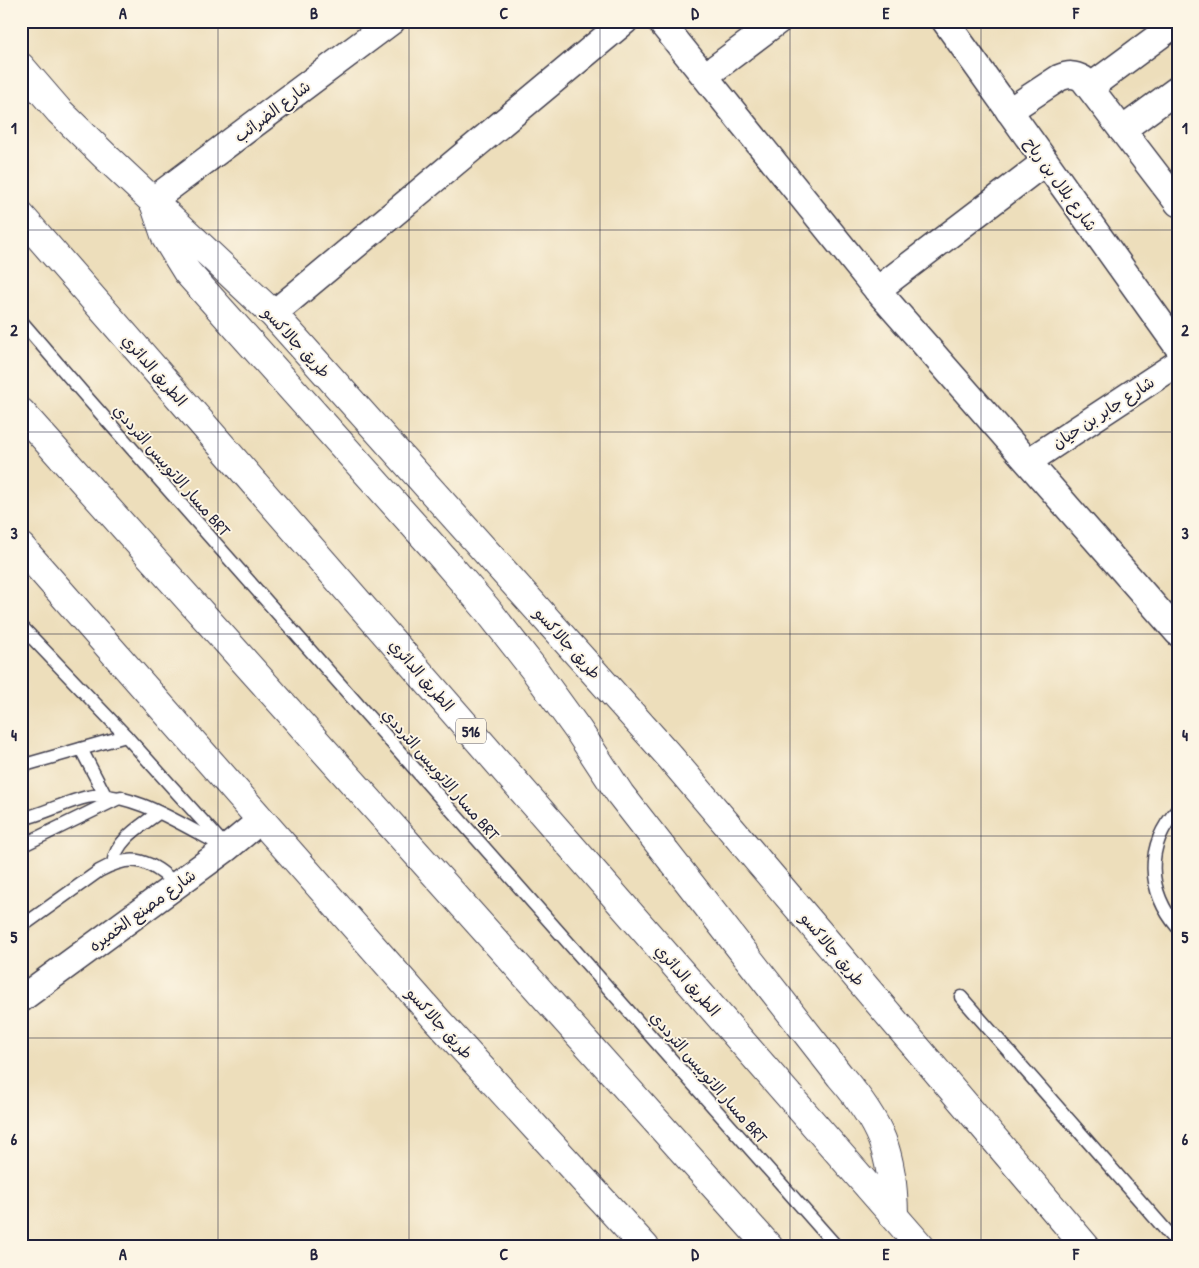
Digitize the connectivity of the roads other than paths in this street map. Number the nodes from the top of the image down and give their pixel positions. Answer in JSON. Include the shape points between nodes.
{"nodes":[{"id":1,"x":392,"y":21,"type":"edge"},
{"id":2,"x":625,"y":21,"type":"edge"},
{"id":3,"x":660,"y":21,"type":"edge"},
{"id":4,"x":778,"y":21,"type":"edge"},
{"id":5,"x":945,"y":21,"type":"edge"},
{"id":6,"x":1178,"y":22,"type":"edge"},
{"id":7,"x":21,"y":67,"type":"edge"},
{"id":8,"x":705,"y":76,"type":"junction"},
{"id":9,"x":1090,"y":87,"type":"junction"},
{"id":10,"x":1178,"y":89,"type":"edge"},
{"id":11,"x":1009,"y":112,"type":"junction"},
{"id":12,"x":1122,"y":130,"type":"junction"},
{"id":13,"x":1045,"y":162,"type":"junction"},
{"id":14,"x":153,"y":200,"type":"junction"},
{"id":15,"x":1178,"y":203,"type":"edge"},
{"id":16,"x":21,"y":216,"type":"edge"},
{"id":17,"x":877,"y":290,"type":"junction"},
{"id":18,"x":273,"y":314,"type":"junction"},
{"id":19,"x":21,"y":322,"type":"edge"},
{"id":20,"x":1178,"y":347,"type":"edge"},
{"id":21,"x":1178,"y":364,"type":"edge"},
{"id":22,"x":21,"y":412,"type":"edge"},
{"id":23,"x":1028,"y":461,"type":"junction"},
{"id":24,"x":21,"y":547,"type":"edge"},
{"id":25,"x":21,"y":626,"type":"edge"},
{"id":26,"x":1178,"y":633,"type":"edge"},
{"id":27,"x":126,"y":736,"type":"junction"},
{"id":28,"x":81,"y":749,"type":"junction"},
{"id":29,"x":21,"y":766,"type":"edge"},
{"id":30,"x":105,"y":795,"type":"junction"},
{"id":31,"x":121,"y":797,"type":"junction"},
{"id":32,"x":1178,"y":809,"type":"edge"},
{"id":33,"x":158,"y":813,"type":"junction"},
{"id":34,"x":21,"y":819,"type":"edge"},
{"id":35,"x":261,"y":820,"type":"junction"},
{"id":36,"x":21,"y":846,"type":"edge"},
{"id":37,"x":227,"y":848,"type":"junction"},
{"id":38,"x":113,"y":863,"type":"junction"},
{"id":39,"x":177,"y":885,"type":"junction"},
{"id":40,"x":21,"y":927,"type":"edge"},
{"id":41,"x":1178,"y":928,"type":"edge"},
{"id":42,"x":961,"y":997,"type":"dead end"},
{"id":43,"x":21,"y":999,"type":"edge"},
{"id":44,"x":894,"y":1215,"type":"junction"},
{"id":45,"x":1178,"y":1244,"type":"edge"},
{"id":46,"x":644,"y":1247,"type":"edge"},
{"id":47,"x":768,"y":1247,"type":"edge"},
{"id":48,"x":837,"y":1247,"type":"edge"},
{"id":49,"x":921,"y":1247,"type":"edge"},
{"id":50,"x":1086,"y":1247,"type":"edge"}],
"edges":[{"from":1,"to":14,"type":"street","name":"شارع الضرائب"},
{"from":2,"to":18,"type":"street"},
{"from":3,"to":8,"type":"street"},
{"from":4,"to":8,"type":"street"},
{"from":5,"to":11,"type":"street","name":"شارع بلال بن رباح"},
{"from":6,"to":9,"type":"street"},
{"from":7,"to":14,"type":"main road","name":"طريق جالاكسو","via":[[60,111]]},
{"from":8,"to":17,"type":"street"},
{"from":9,"to":11,"type":"street","via":[[1076,75],[1067,75]]},
{"from":9,"to":12,"type":"street"},
{"from":10,"to":12,"type":"street"},
{"from":11,"to":13,"type":"street","name":"شارع بلال بن رباح"},
{"from":12,"to":15,"type":"street"},
{"from":13,"to":17,"type":"street"},
{"from":13,"to":20,"type":"street","name":"شارع بلال بن رباح"},
{"from":14,"to":18,"type":"main road","name":"طريق جالاكسو"},
{"from":14,"to":44,"type":"main road","via":[[166,238],[187,272],[486,608],[578,730],[620,794],[861,1100],[888,1154]]},
{"from":16,"to":44,"type":"main road","name":"الطريق الدائري","number":"516"},
{"from":17,"to":23,"type":"street"},
{"from":18,"to":50,"type":"main road","name":"طريق جالاكسو","via":[[670,757]]},
{"from":19,"to":48,"type":"lane","name":"مسار الاتوبيس الترددي BRT"},
{"from":21,"to":23,"type":"street","name":"شارع جابر بن حيان"},
{"from":22,"to":47,"type":"main road"},
{"from":23,"to":26,"type":"street"},
{"from":24,"to":35,"type":"main road","name":"طريق جالاكسو"},
{"from":25,"to":27,"type":"lane"},
{"from":27,"to":28,"type":"lane"},
{"from":27,"to":37,"type":"lane"},
{"from":28,"to":29,"type":"lane"},
{"from":28,"to":30,"type":"lane"},
{"from":30,"to":31,"type":"lane"},
{"from":30,"to":34,"type":"lane","via":[[89,796]]},
{"from":31,"to":33,"type":"lane"},
{"from":31,"to":36,"type":"lane"},
{"from":32,"to":41,"type":"lane","via":[[1161,833],[1153,866],[1159,900]]},
{"from":33,"to":37,"type":"lane"},
{"from":33,"to":38,"type":"lane","via":[[126,838],[114,854]]},
{"from":35,"to":37,"type":"street","name":"شارع مصنع الخميره"},
{"from":35,"to":46,"type":"main road","name":"طريق جالاكسو","via":[[444,1029]]},
{"from":37,"to":39,"type":"street","name":"شارع مصنع الخميره"},
{"from":38,"to":39,"type":"lane","via":[[128,860],[144,862],[159,868]]},
{"from":38,"to":40,"type":"lane"},
{"from":39,"to":43,"type":"street","name":"شارع مصنع الخميره"},
{"from":42,"to":45,"type":"lane"},
{"from":44,"to":49,"type":"main road","name":"الطريق الدائري","number":"516"}]}
